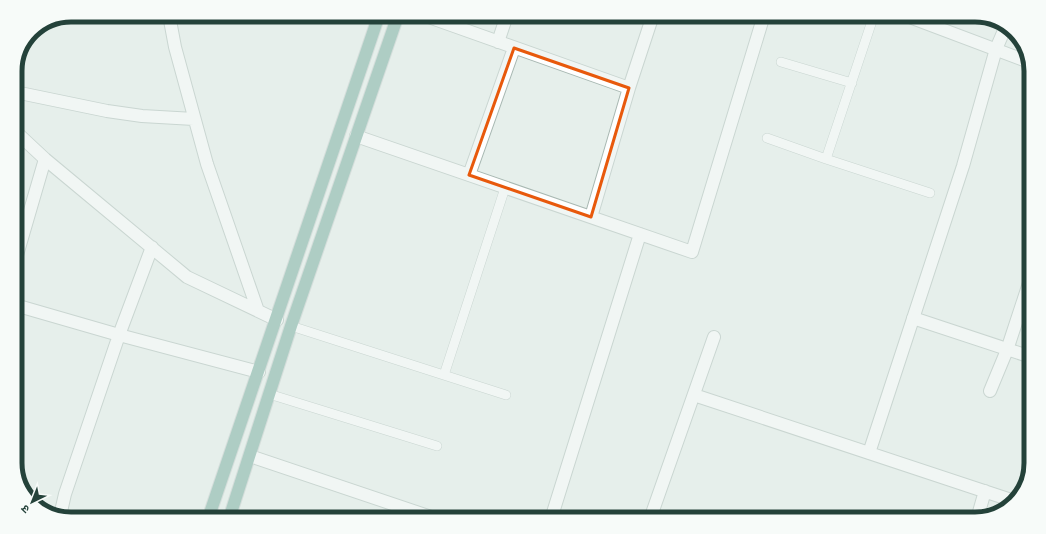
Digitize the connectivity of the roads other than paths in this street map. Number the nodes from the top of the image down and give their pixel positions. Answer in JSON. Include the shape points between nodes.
{"nodes":[{"id":1,"x":170,"y":22,"type":"edge"},
{"id":2,"x":377,"y":22,"type":"edge"},
{"id":3,"x":396,"y":22,"type":"edge"},
{"id":4,"x":442,"y":22,"type":"edge"},
{"id":5,"x":505,"y":22,"type":"edge"},
{"id":6,"x":651,"y":22,"type":"edge"},
{"id":7,"x":762,"y":22,"type":"edge"},
{"id":8,"x":872,"y":22,"type":"edge"},
{"id":9,"x":923,"y":22,"type":"edge"},
{"id":10,"x":1004,"y":31,"type":"edge"},
{"id":11,"x":498,"y":42,"type":"junction"},
{"id":12,"x":514,"y":48,"type":"junction"},
{"id":13,"x":996,"y":49,"type":"junction"},
{"id":14,"x":1022,"y":59,"type":"edge"},
{"id":15,"x":781,"y":62,"type":"dead end"},
{"id":16,"x":852,"y":83,"type":"junction"},
{"id":17,"x":629,"y":88,"type":"junction"},
{"id":18,"x":22,"y":93,"type":"edge"},
{"id":19,"x":194,"y":119,"type":"junction"},
{"id":20,"x":356,"y":136,"type":"junction"},
{"id":21,"x":22,"y":138,"type":"edge"},
{"id":22,"x":767,"y":138,"type":"dead end"},
{"id":23,"x":45,"y":159,"type":"junction"},
{"id":24,"x":826,"y":159,"type":"junction"},
{"id":25,"x":469,"y":176,"type":"junction"},
{"id":26,"x":505,"y":188,"type":"junction"},
{"id":27,"x":930,"y":193,"type":"dead end"},
{"id":28,"x":591,"y":217,"type":"junction"},
{"id":29,"x":640,"y":234,"type":"junction"},
{"id":30,"x":22,"y":238,"type":"edge"},
{"id":31,"x":152,"y":247,"type":"junction"},
{"id":32,"x":1024,"y":298,"type":"edge"},
{"id":33,"x":22,"y":307,"type":"edge"},
{"id":34,"x":258,"y":311,"type":"junction"},
{"id":35,"x":913,"y":318,"type":"junction"},
{"id":36,"x":276,"y":320,"type":"junction"},
{"id":37,"x":291,"y":326,"type":"junction"},
{"id":38,"x":119,"y":335,"type":"junction"},
{"id":39,"x":714,"y":337,"type":"dead end"},
{"id":40,"x":1007,"y":350,"type":"junction"},
{"id":41,"x":1024,"y":355,"type":"edge"},
{"id":42,"x":259,"y":372,"type":"junction"},
{"id":43,"x":444,"y":375,"type":"junction"},
{"id":44,"x":990,"y":392,"type":"dead end"},
{"id":45,"x":269,"y":394,"type":"junction"},
{"id":46,"x":506,"y":395,"type":"dead end"},
{"id":47,"x":694,"y":395,"type":"junction"},
{"id":48,"x":437,"y":446,"type":"dead end"},
{"id":49,"x":869,"y":453,"type":"junction"},
{"id":50,"x":250,"y":456,"type":"junction"},
{"id":51,"x":985,"y":491,"type":"junction"},
{"id":52,"x":1008,"y":499,"type":"edge"},
{"id":53,"x":61,"y":511,"type":"edge"},
{"id":54,"x":210,"y":512,"type":"edge"},
{"id":55,"x":231,"y":512,"type":"edge"},
{"id":56,"x":416,"y":512,"type":"edge"},
{"id":57,"x":553,"y":512,"type":"edge"},
{"id":58,"x":652,"y":512,"type":"edge"},
{"id":59,"x":979,"y":512,"type":"edge"}],
"edges":[{"from":1,"to":19,"type":"street"},
{"from":2,"to":36,"type":"main road"},
{"from":3,"to":20,"type":"main road"},
{"from":4,"to":11,"type":"street"},
{"from":5,"to":11,"type":"street"},
{"from":6,"to":17,"type":"street"},
{"from":7,"to":29,"type":"street","via":[[692,252]]},
{"from":8,"to":16,"type":"lane"},
{"from":9,"to":13,"type":"street"},
{"from":10,"to":13,"type":"street"},
{"from":11,"to":12,"type":"street"},
{"from":12,"to":17,"type":"street"},
{"from":12,"to":25,"type":"street"},
{"from":13,"to":14,"type":"street"},
{"from":13,"to":35,"type":"street","via":[[963,166]]},
{"from":15,"to":16,"type":"lane"},
{"from":16,"to":24,"type":"lane"},
{"from":17,"to":28,"type":"street"},
{"from":18,"to":19,"type":"street","via":[[107,111]]},
{"from":19,"to":34,"type":"street"},
{"from":20,"to":25,"type":"street"},
{"from":20,"to":37,"type":"main road"},
{"from":21,"to":23,"type":"street"},
{"from":22,"to":24,"type":"lane"},
{"from":23,"to":30,"type":"street"},
{"from":23,"to":31,"type":"street"},
{"from":24,"to":27,"type":"lane"},
{"from":25,"to":26,"type":"street"},
{"from":26,"to":28,"type":"street"},
{"from":26,"to":43,"type":"lane"},
{"from":28,"to":29,"type":"street"},
{"from":29,"to":57,"type":"street"},
{"from":31,"to":34,"type":"street","via":[[187,277]]},
{"from":31,"to":38,"type":"street"},
{"from":32,"to":40,"type":"street"},
{"from":33,"to":38,"type":"street"},
{"from":34,"to":36,"type":"street"},
{"from":35,"to":40,"type":"street"},
{"from":35,"to":49,"type":"street"},
{"from":36,"to":42,"type":"main road"},
{"from":37,"to":43,"type":"lane"},
{"from":37,"to":45,"type":"main road"},
{"from":38,"to":42,"type":"street"},
{"from":38,"to":53,"type":"street"},
{"from":39,"to":47,"type":"street"},
{"from":40,"to":41,"type":"street"},
{"from":40,"to":44,"type":"street"},
{"from":42,"to":54,"type":"main road"},
{"from":43,"to":46,"type":"lane"},
{"from":45,"to":48,"type":"lane"},
{"from":45,"to":50,"type":"main road"},
{"from":47,"to":49,"type":"street"},
{"from":47,"to":58,"type":"street"},
{"from":49,"to":51,"type":"street"},
{"from":50,"to":55,"type":"main road"},
{"from":50,"to":56,"type":"street"},
{"from":51,"to":52,"type":"street"},
{"from":51,"to":59,"type":"street"}]}
